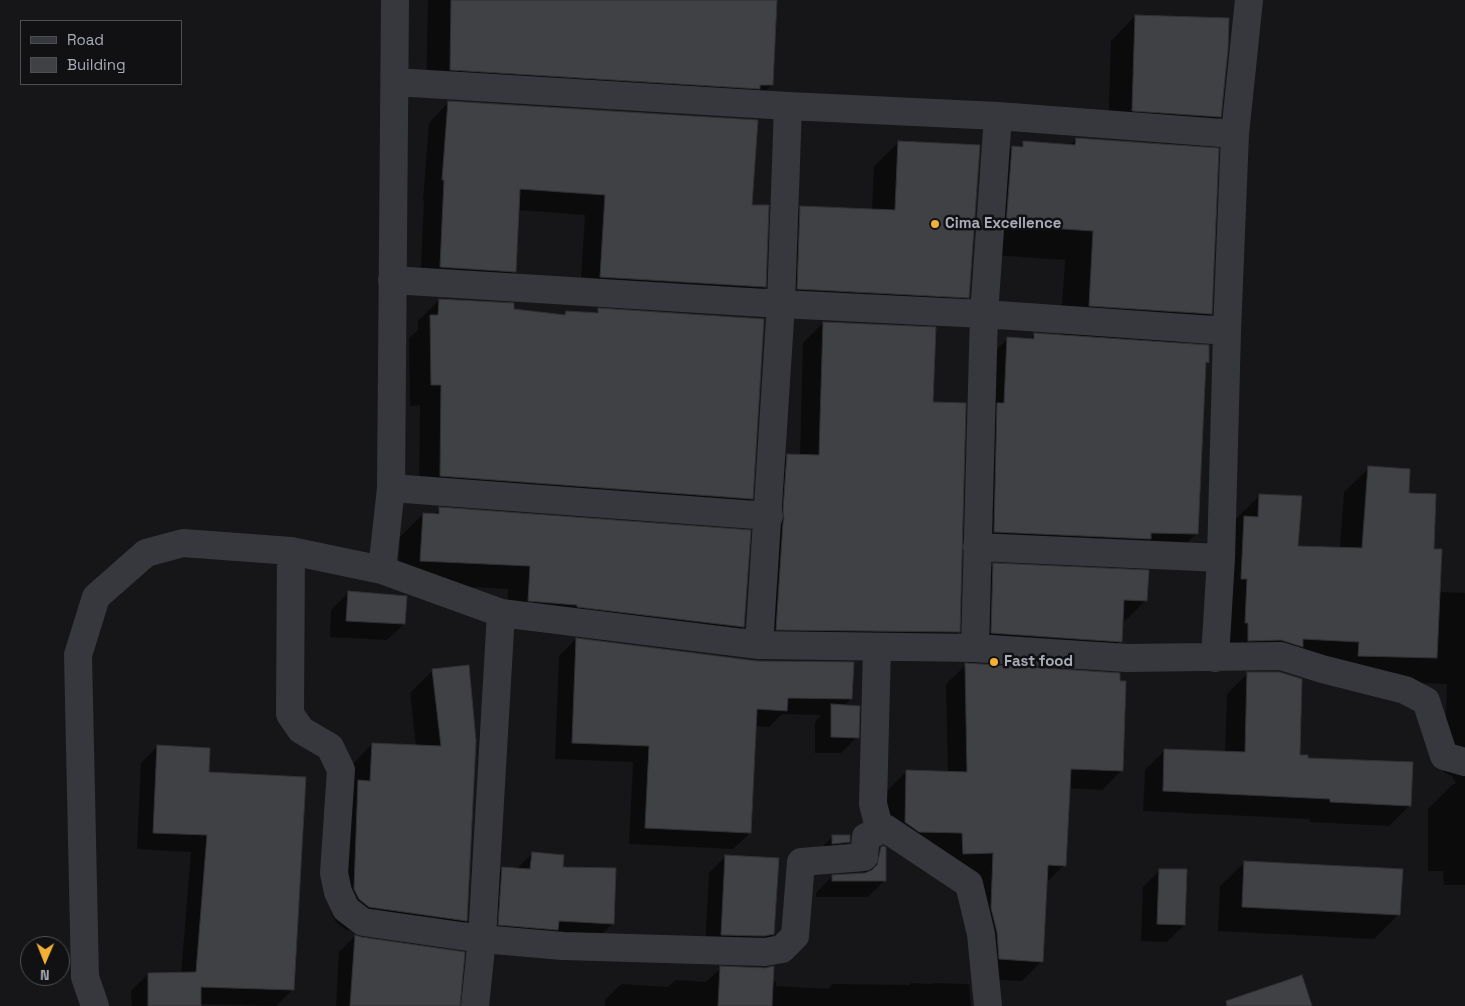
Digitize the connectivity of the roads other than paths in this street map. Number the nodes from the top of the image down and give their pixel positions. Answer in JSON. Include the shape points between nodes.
{"nodes":[{"id":1,"x":396,"y":0,"type":"edge"},
{"id":2,"x":1249,"y":0,"type":"edge"},
{"id":3,"x":395,"y":82,"type":"junction"},
{"id":4,"x":788,"y":106,"type":"junction"},
{"id":5,"x":998,"y":116,"type":"junction"},
{"id":6,"x":1235,"y":134,"type":"junction"},
{"id":7,"x":392,"y":280,"type":"junction"},
{"id":8,"x":781,"y":304,"type":"junction"},
{"id":9,"x":984,"y":314,"type":"junction"},
{"id":10,"x":1226,"y":330,"type":"junction"},
{"id":11,"x":391,"y":488,"type":"junction"},
{"id":12,"x":769,"y":516,"type":"junction"},
{"id":13,"x":977,"y":547,"type":"junction"},
{"id":14,"x":291,"y":551,"type":"junction"},
{"id":15,"x":1221,"y":558,"type":"junction"},
{"id":16,"x":382,"y":570,"type":"junction"},
{"id":17,"x":501,"y":613,"type":"junction"},
{"id":18,"x":759,"y":645,"type":"junction"},
{"id":19,"x":878,"y":647,"type":"junction"},
{"id":20,"x":975,"y":648,"type":"junction"},
{"id":21,"x":1215,"y":658,"type":"junction"},
{"id":22,"x":1465,"y":762,"type":"edge"},
{"id":23,"x":885,"y":828,"type":"junction"},
{"id":24,"x":482,"y":939,"type":"junction"},
{"id":25,"x":95,"y":1006,"type":"edge"},
{"id":26,"x":475,"y":1006,"type":"edge"},
{"id":27,"x":988,"y":1006,"type":"edge"}],
"edges":[{"from":1,"to":3,"type":"street"},
{"from":2,"to":6,"type":"street"},
{"from":3,"to":4,"type":"street"},
{"from":3,"to":7,"type":"street"},
{"from":4,"to":5,"type":"street"},
{"from":4,"to":8,"type":"street"},
{"from":5,"to":6,"type":"street"},
{"from":5,"to":9,"type":"street"},
{"from":6,"to":10,"type":"street"},
{"from":7,"to":8,"type":"street"},
{"from":7,"to":11,"type":"street"},
{"from":8,"to":9,"type":"street"},
{"from":8,"to":12,"type":"street"},
{"from":9,"to":10,"type":"street"},
{"from":9,"to":13,"type":"street"},
{"from":10,"to":15,"type":"street"},
{"from":11,"to":12,"type":"street"},
{"from":11,"to":16,"type":"street"},
{"from":12,"to":18,"type":"street"},
{"from":13,"to":15,"type":"street"},
{"from":13,"to":20,"type":"street"},
{"from":14,"to":16,"type":"street"},
{"from":14,"to":24,"type":"street","via":[[290,714],[300,730],[330,747],[341,770],[334,873],[346,910],[363,922]]},
{"from":14,"to":25,"type":"street","via":[[184,543],[146,553],[96,597],[78,655],[86,977]]},
{"from":15,"to":21,"type":"street"},
{"from":16,"to":17,"type":"street"},
{"from":17,"to":18,"type":"street"},
{"from":17,"to":24,"type":"street"},
{"from":18,"to":19,"type":"street"},
{"from":19,"to":20,"type":"street"},
{"from":19,"to":23,"type":"street","via":[[873,804],[879,827]]},
{"from":20,"to":21,"type":"street","via":[[1128,658]]},
{"from":21,"to":22,"type":"street","via":[[1281,656],[1405,690],[1426,700],[1444,756]]},
{"from":23,"to":24,"type":"street","via":[[866,837],[864,857],[801,862],[795,936],[782,949],[765,952],[572,946]]},
{"from":23,"to":27,"type":"street","via":[[969,884],[981,934]]},
{"from":24,"to":26,"type":"street"}]}
